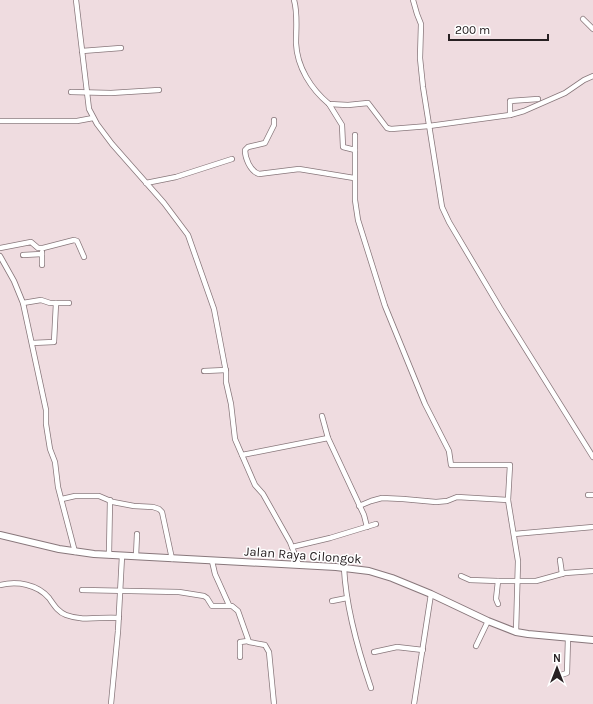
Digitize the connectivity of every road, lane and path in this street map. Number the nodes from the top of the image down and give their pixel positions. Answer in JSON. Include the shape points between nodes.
{"nodes":[{"id":1,"x":76,"y":0,"type":"edge"},
{"id":2,"x":294,"y":0,"type":"edge"},
{"id":3,"x":413,"y":0,"type":"edge"},
{"id":4,"x":583,"y":19,"type":"dead end"},
{"id":5,"x":593,"y":30,"type":"edge"},
{"id":6,"x":121,"y":48,"type":"dead end"},
{"id":7,"x":82,"y":51,"type":"junction"},
{"id":8,"x":593,"y":76,"type":"edge"},
{"id":9,"x":158,"y":90,"type":"dead end"},
{"id":10,"x":87,"y":91,"type":"junction"},
{"id":11,"x":71,"y":92,"type":"dead end"},
{"id":12,"x":538,"y":99,"type":"dead end"},
{"id":13,"x":330,"y":104,"type":"junction"},
{"id":14,"x":510,"y":115,"type":"junction"},
{"id":15,"x":93,"y":118,"type":"junction"},
{"id":16,"x":274,"y":120,"type":"dead end"},
{"id":17,"x":0,"y":121,"type":"edge"},
{"id":18,"x":429,"y":126,"type":"junction"},
{"id":19,"x":355,"y":135,"type":"dead end"},
{"id":20,"x":355,"y":150,"type":"junction"},
{"id":21,"x":232,"y":159,"type":"dead end"},
{"id":22,"x":354,"y":178,"type":"junction"},
{"id":23,"x":146,"y":183,"type":"junction"},
{"id":24,"x":0,"y":248,"type":"edge"},
{"id":25,"x":42,"y":248,"type":"junction"},
{"id":26,"x":42,"y":254,"type":"junction"},
{"id":27,"x":23,"y":255,"type":"dead end"},
{"id":28,"x":0,"y":256,"type":"edge"},
{"id":29,"x":84,"y":257,"type":"dead end"},
{"id":30,"x":42,"y":265,"type":"dead end"},
{"id":31,"x":23,"y":303,"type":"junction"},
{"id":32,"x":56,"y":303,"type":"junction"},
{"id":33,"x":69,"y":303,"type":"dead end"},
{"id":34,"x":32,"y":344,"type":"junction"},
{"id":35,"x":226,"y":370,"type":"junction"},
{"id":36,"x":204,"y":371,"type":"dead end"},
{"id":37,"x":322,"y":416,"type":"dead end"},
{"id":38,"x":328,"y":438,"type":"junction"},
{"id":39,"x":242,"y":455,"type":"junction"},
{"id":40,"x":593,"y":457,"type":"edge"},
{"id":41,"x":62,"y":499,"type":"junction"},
{"id":42,"x":110,"y":500,"type":"junction"},
{"id":43,"x":508,"y":500,"type":"junction"},
{"id":44,"x":359,"y":506,"type":"junction"},
{"id":45,"x":376,"y":524,"type":"dead end"},
{"id":46,"x":367,"y":527,"type":"junction"},
{"id":47,"x":593,"y":527,"type":"edge"},
{"id":48,"x":137,"y":534,"type":"dead end"},
{"id":49,"x":514,"y":534,"type":"junction"},
{"id":50,"x":0,"y":535,"type":"edge"},
{"id":51,"x":292,"y":547,"type":"junction"},
{"id":52,"x":75,"y":552,"type":"junction"},
{"id":53,"x":109,"y":555,"type":"junction"},
{"id":54,"x":122,"y":556,"type":"junction"},
{"id":55,"x":136,"y":556,"type":"junction"},
{"id":56,"x":172,"y":559,"type":"junction"},
{"id":57,"x":560,"y":560,"type":"dead end"},
{"id":58,"x":212,"y":561,"type":"junction"},
{"id":59,"x":299,"y":565,"type":"junction"},
{"id":60,"x":344,"y":568,"type":"junction"},
{"id":61,"x":593,"y":571,"type":"edge"},
{"id":62,"x":562,"y":574,"type":"junction"},
{"id":63,"x":461,"y":576,"type":"dead end"},
{"id":64,"x":498,"y":581,"type":"junction"},
{"id":65,"x":518,"y":581,"type":"junction"},
{"id":66,"x":0,"y":584,"type":"edge"},
{"id":67,"x":82,"y":590,"type":"dead end"},
{"id":68,"x":121,"y":590,"type":"junction"},
{"id":69,"x":431,"y":594,"type":"junction"},
{"id":70,"x":347,"y":598,"type":"junction"},
{"id":71,"x":332,"y":601,"type":"dead end"},
{"id":72,"x":498,"y":604,"type":"dead end"},
{"id":73,"x":229,"y":606,"type":"junction"},
{"id":74,"x":119,"y":618,"type":"junction"},
{"id":75,"x":488,"y":621,"type":"junction"},
{"id":76,"x":516,"y":632,"type":"junction"},
{"id":77,"x":568,"y":638,"type":"junction"},
{"id":78,"x":593,"y":640,"type":"edge"},
{"id":79,"x":248,"y":641,"type":"junction"},
{"id":80,"x":476,"y":646,"type":"dead end"},
{"id":81,"x":423,"y":650,"type":"junction"},
{"id":82,"x":374,"y":652,"type":"dead end"},
{"id":83,"x":240,"y":657,"type":"dead end"},
{"id":84,"x":561,"y":675,"type":"dead end"},
{"id":85,"x":371,"y":688,"type":"dead end"},
{"id":86,"x":111,"y":704,"type":"edge"},
{"id":87,"x":274,"y":704,"type":"edge"},
{"id":88,"x":414,"y":704,"type":"edge"}],
"edges":[{"from":1,"to":7,"type":"street"},
{"from":2,"to":13,"type":"street","via":[[298,62],[314,87]]},
{"from":3,"to":18,"type":"street","via":[[421,24],[420,58]]},
{"from":4,"to":5,"type":"street"},
{"from":6,"to":7,"type":"street"},
{"from":7,"to":10,"type":"street"},
{"from":8,"to":14,"type":"street","via":[[565,93]]},
{"from":9,"to":10,"type":"street","via":[[111,93]]},
{"from":10,"to":11,"type":"street"},
{"from":10,"to":15,"type":"street"},
{"from":12,"to":14,"type":"street","via":[[510,101]]},
{"from":13,"to":18,"type":"street","via":[[368,103],[390,129]]},
{"from":13,"to":20,"type":"street","via":[[342,125],[343,147]]},
{"from":14,"to":18,"type":"street"},
{"from":15,"to":17,"type":"street","via":[[77,121]]},
{"from":15,"to":23,"type":"street"},
{"from":16,"to":22,"type":"street","via":[[265,143],[245,150],[252,170],[256,173],[299,170]]},
{"from":18,"to":40,"type":"street","via":[[442,207],[449,222]]},
{"from":19,"to":20,"type":"street"},
{"from":20,"to":22,"type":"street"},
{"from":21,"to":23,"type":"street","via":[[176,177]]},
{"from":22,"to":43,"type":"street","via":[[356,211],[385,306],[425,404],[449,451],[451,465],[510,465]]},
{"from":23,"to":35,"type":"street","via":[[188,235],[214,309]]},
{"from":24,"to":25,"type":"street","via":[[31,242]]},
{"from":25,"to":26,"type":"street"},
{"from":25,"to":29,"type":"street","via":[[76,240]]},
{"from":26,"to":27,"type":"street"},
{"from":26,"to":30,"type":"street"},
{"from":28,"to":31,"type":"street"},
{"from":31,"to":32,"type":"street","via":[[41,300]]},
{"from":31,"to":34,"type":"street"},
{"from":32,"to":33,"type":"street"},
{"from":32,"to":34,"type":"street","via":[[54,342]]},
{"from":34,"to":41,"type":"street","via":[[46,410],[50,449]]},
{"from":35,"to":36,"type":"street"},
{"from":35,"to":39,"type":"street","via":[[235,439]]},
{"from":37,"to":38,"type":"street"},
{"from":38,"to":39,"type":"street"},
{"from":38,"to":44,"type":"street"},
{"from":39,"to":51,"type":"street","via":[[254,485],[263,494]]},
{"from":41,"to":42,"type":"street","via":[[99,496]]},
{"from":41,"to":52,"type":"street"},
{"from":42,"to":53,"type":"street"},
{"from":42,"to":56,"type":"street","via":[[159,509],[162,512]]},
{"from":43,"to":44,"type":"street","via":[[457,497],[436,502],[382,498]]},
{"from":43,"to":49,"type":"street"},
{"from":44,"to":46,"type":"street"},
{"from":45,"to":46,"type":"street"},
{"from":46,"to":51,"type":"street"},
{"from":47,"to":49,"type":"street"},
{"from":48,"to":55,"type":"street"},
{"from":49,"to":65,"type":"street"},
{"from":50,"to":52,"type":"highway","name":"Jalan Raya Cilongok"},
{"from":51,"to":59,"type":"street"},
{"from":52,"to":53,"type":"highway","name":"Jalan Raya Cilongok"},
{"from":53,"to":54,"type":"highway","name":"Jalan Raya Cilongok"},
{"from":54,"to":55,"type":"highway","name":"Jalan Raya Cilongok"},
{"from":54,"to":68,"type":"street"},
{"from":55,"to":56,"type":"highway","name":"Jalan Raya Cilongok"},
{"from":56,"to":58,"type":"highway","name":"Jalan Raya Cilongok"},
{"from":57,"to":62,"type":"street"},
{"from":58,"to":59,"type":"highway","name":"Jalan Raya Cilongok"},
{"from":58,"to":73,"type":"street"},
{"from":59,"to":60,"type":"highway","name":"Jalan Raya Cilongok"},
{"from":60,"to":69,"type":"highway","name":"Jalan Raya Cilongok","via":[[380,574]]},
{"from":60,"to":70,"type":"street"},
{"from":61,"to":62,"type":"street"},
{"from":62,"to":65,"type":"street"},
{"from":63,"to":64,"type":"street","via":[[470,580]]},
{"from":64,"to":65,"type":"street"},
{"from":64,"to":72,"type":"street"},
{"from":65,"to":76,"type":"street"},
{"from":66,"to":74,"type":"street","via":[[36,587],[67,616]]},
{"from":67,"to":68,"type":"street"},
{"from":68,"to":73,"type":"street","via":[[179,592],[206,597],[212,606]]},
{"from":68,"to":74,"type":"street"},
{"from":69,"to":75,"type":"highway","name":"Jalan Raya Cilongok"},
{"from":69,"to":81,"type":"street"},
{"from":70,"to":71,"type":"street"},
{"from":70,"to":85,"type":"street"},
{"from":73,"to":79,"type":"street","via":[[238,612]]},
{"from":74,"to":86,"type":"street"},
{"from":75,"to":76,"type":"highway","name":"Jalan Raya Cilongok"},
{"from":75,"to":80,"type":"street"},
{"from":76,"to":77,"type":"highway","name":"Jalan Raya Cilongok"},
{"from":77,"to":78,"type":"highway","name":"Jalan Raya Cilongok"},
{"from":77,"to":84,"type":"street","via":[[567,673]]},
{"from":79,"to":83,"type":"street","via":[[240,642]]},
{"from":79,"to":87,"type":"street","via":[[267,646]]},
{"from":81,"to":82,"type":"street","via":[[397,647]]},
{"from":81,"to":88,"type":"street"}]}
